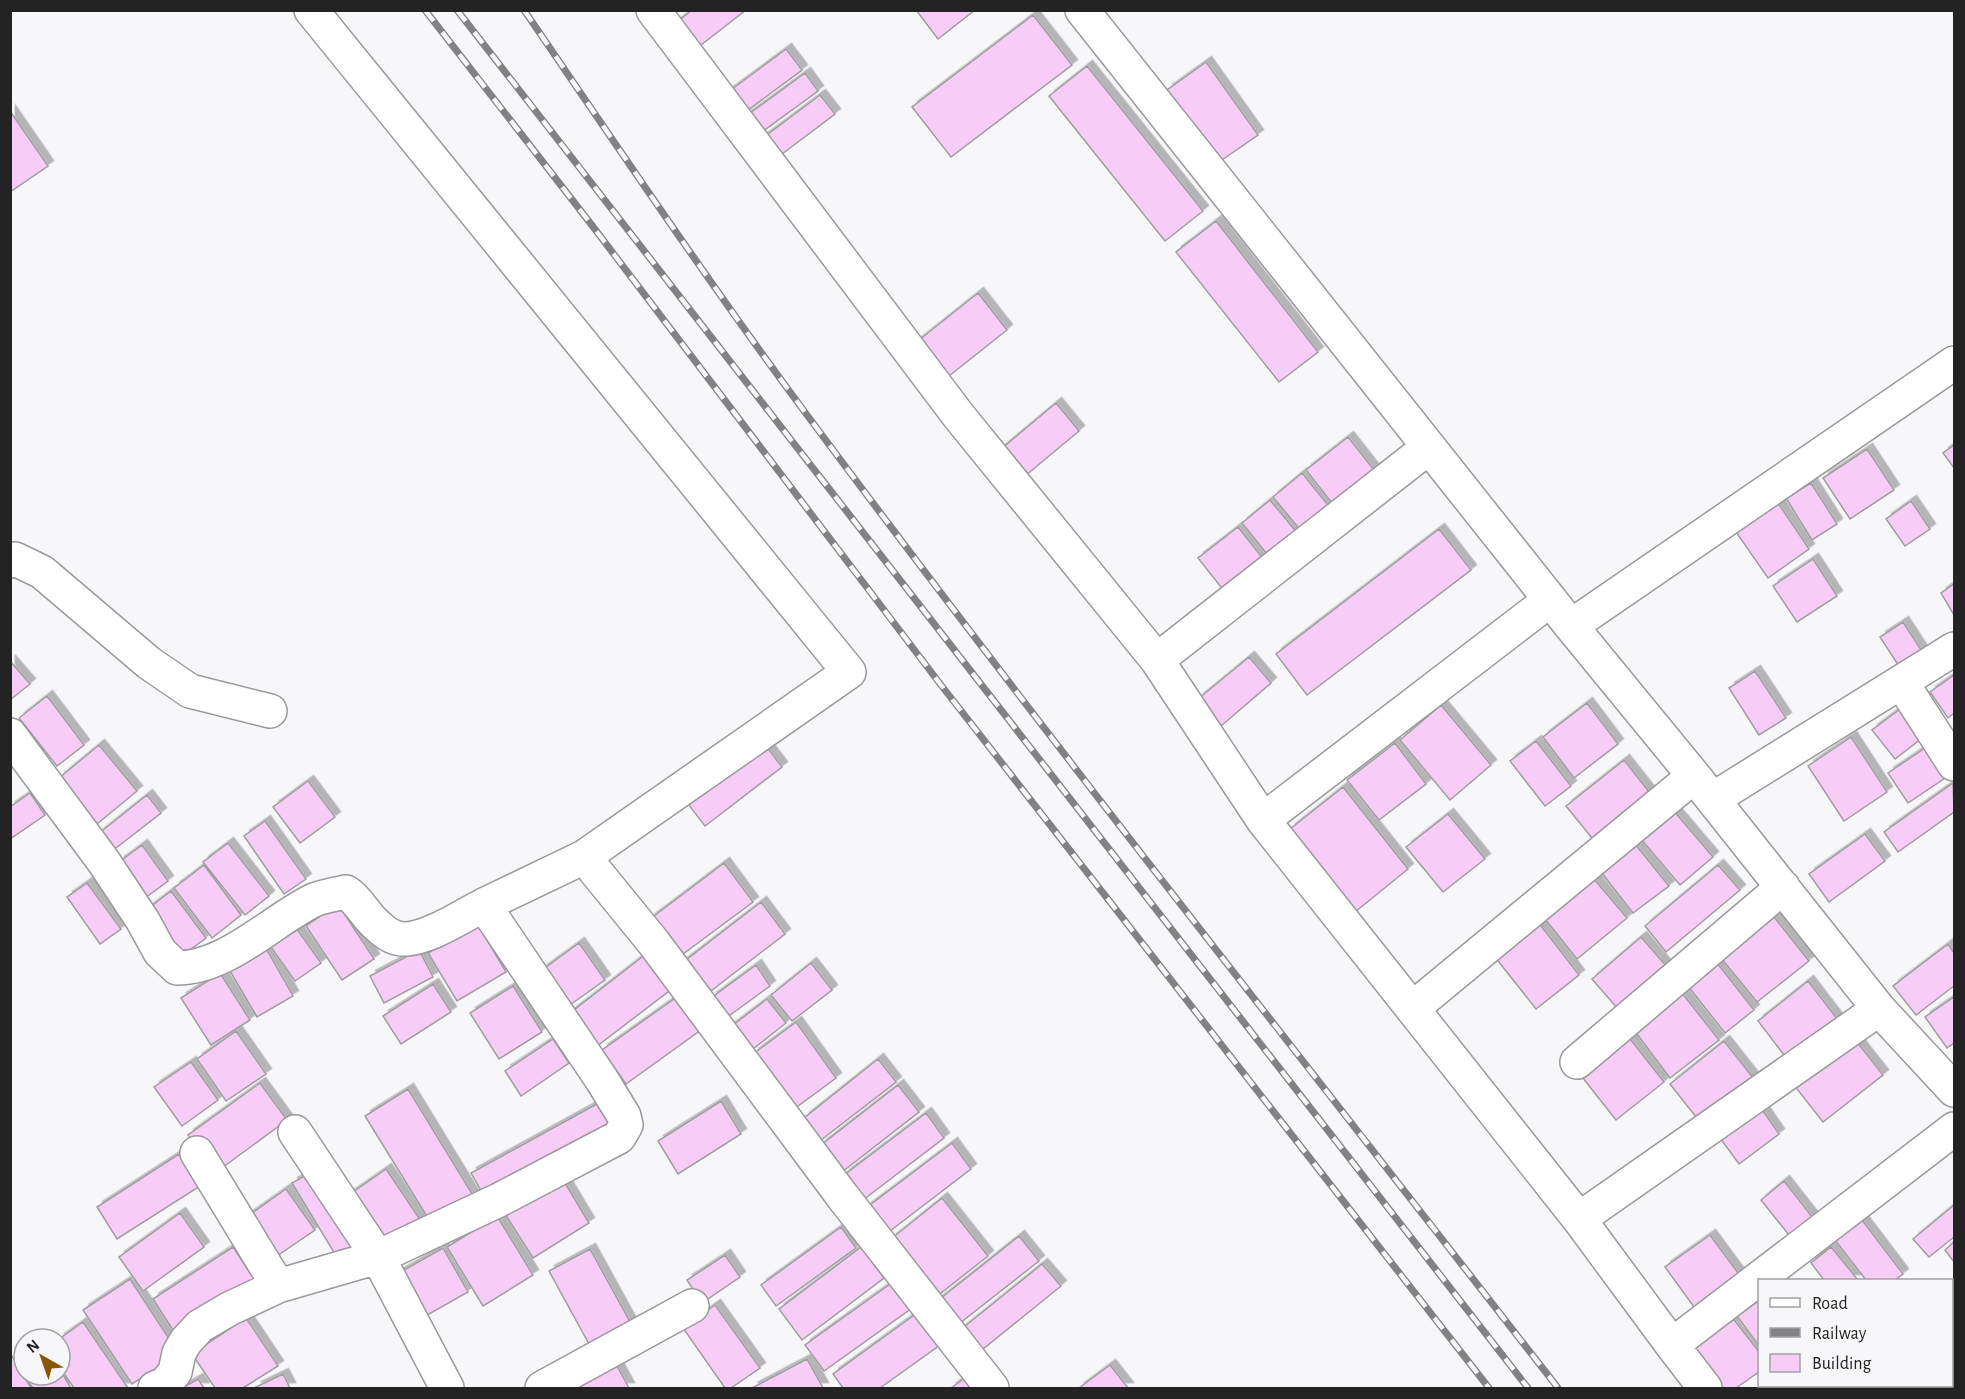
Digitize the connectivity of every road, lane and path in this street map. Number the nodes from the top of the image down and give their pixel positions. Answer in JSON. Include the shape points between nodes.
{"nodes":[{"id":1,"x":311,"y":10,"type":"edge"},
{"id":2,"x":653,"y":10,"type":"edge"},
{"id":3,"x":1082,"y":10,"type":"edge"},
{"id":4,"x":1954,"y":363,"type":"edge"},
{"id":5,"x":1429,"y":447,"type":"junction"},
{"id":6,"x":10,"y":561,"type":"edge"},
{"id":7,"x":1550,"y":600,"type":"junction"},
{"id":8,"x":1571,"y":626,"type":"junction"},
{"id":9,"x":1954,"y":649,"type":"edge"},
{"id":10,"x":1157,"y":660,"type":"junction"},
{"id":11,"x":1902,"y":682,"type":"junction"},
{"id":12,"x":270,"y":711,"type":"dead end"},
{"id":13,"x":10,"y":735,"type":"edge"},
{"id":14,"x":1954,"y":764,"type":"edge"},
{"id":15,"x":1704,"y":788,"type":"junction"},
{"id":16,"x":1263,"y":820,"type":"junction"},
{"id":17,"x":584,"y":857,"type":"junction"},
{"id":18,"x":1783,"y":887,"type":"junction"},
{"id":19,"x":484,"y":904,"type":"junction"},
{"id":20,"x":1413,"y":1008,"type":"junction"},
{"id":21,"x":1879,"y":1009,"type":"junction"},
{"id":22,"x":1577,"y":1062,"type":"dead end"},
{"id":23,"x":1949,"y":1074,"type":"edge"},
{"id":24,"x":1954,"y":1129,"type":"edge"},
{"id":25,"x":295,"y":1132,"type":"dead end"},
{"id":26,"x":197,"y":1153,"type":"dead end"},
{"id":27,"x":1579,"y":1219,"type":"junction"},
{"id":28,"x":378,"y":1257,"type":"junction"},
{"id":29,"x":1758,"y":1279,"type":"edge"},
{"id":30,"x":1758,"y":1279,"type":"edge"},
{"id":31,"x":278,"y":1286,"type":"junction"},
{"id":32,"x":692,"y":1306,"type":"dead end"},
{"id":33,"x":1672,"y":1345,"type":"junction"},
{"id":34,"x":155,"y":1389,"type":"edge"},
{"id":35,"x":447,"y":1389,"type":"edge"},
{"id":36,"x":542,"y":1389,"type":"edge"},
{"id":37,"x":992,"y":1389,"type":"edge"},
{"id":38,"x":1705,"y":1389,"type":"edge"}],
"edges":[{"from":1,"to":17,"type":"street","via":[[849,672]]},
{"from":2,"to":10,"type":"street","via":[[958,415]]},
{"from":3,"to":5,"type":"street"},
{"from":4,"to":8,"type":"street"},
{"from":5,"to":7,"type":"street"},
{"from":5,"to":10,"type":"street"},
{"from":6,"to":12,"type":"street","via":[[15,559],[42,572],[149,663],[190,692]]},
{"from":7,"to":8,"type":"street"},
{"from":7,"to":16,"type":"street"},
{"from":8,"to":15,"type":"street"},
{"from":9,"to":11,"type":"street"},
{"from":10,"to":16,"type":"street"},
{"from":11,"to":14,"type":"street"},
{"from":11,"to":15,"type":"street"},
{"from":13,"to":19,"type":"street","via":[[104,862],[160,952],[177,968],[193,968],[231,951],[315,900],[334,894],[346,892],[356,898],[373,923],[394,938],[406,939],[424,935]]},
{"from":15,"to":18,"type":"street"},
{"from":15,"to":20,"type":"street"},
{"from":16,"to":20,"type":"street"},
{"from":17,"to":19,"type":"street"},
{"from":17,"to":37,"type":"street","via":[[654,943]]},
{"from":18,"to":21,"type":"street"},
{"from":18,"to":22,"type":"street"},
{"from":19,"to":28,"type":"street","via":[[602,1080],[626,1125],[619,1137]]},
{"from":20,"to":27,"type":"street"},
{"from":21,"to":23,"type":"street"},
{"from":21,"to":27,"type":"street"},
{"from":24,"to":29,"type":"street"},
{"from":25,"to":28,"type":"street"},
{"from":26,"to":31,"type":"street"},
{"from":27,"to":33,"type":"street"},
{"from":28,"to":31,"type":"street"},
{"from":28,"to":35,"type":"street"},
{"from":30,"to":33,"type":"street"},
{"from":31,"to":34,"type":"street","via":[[200,1326],[179,1353],[175,1372]]},
{"from":32,"to":36,"type":"street"},
{"from":33,"to":38,"type":"street"}]}
